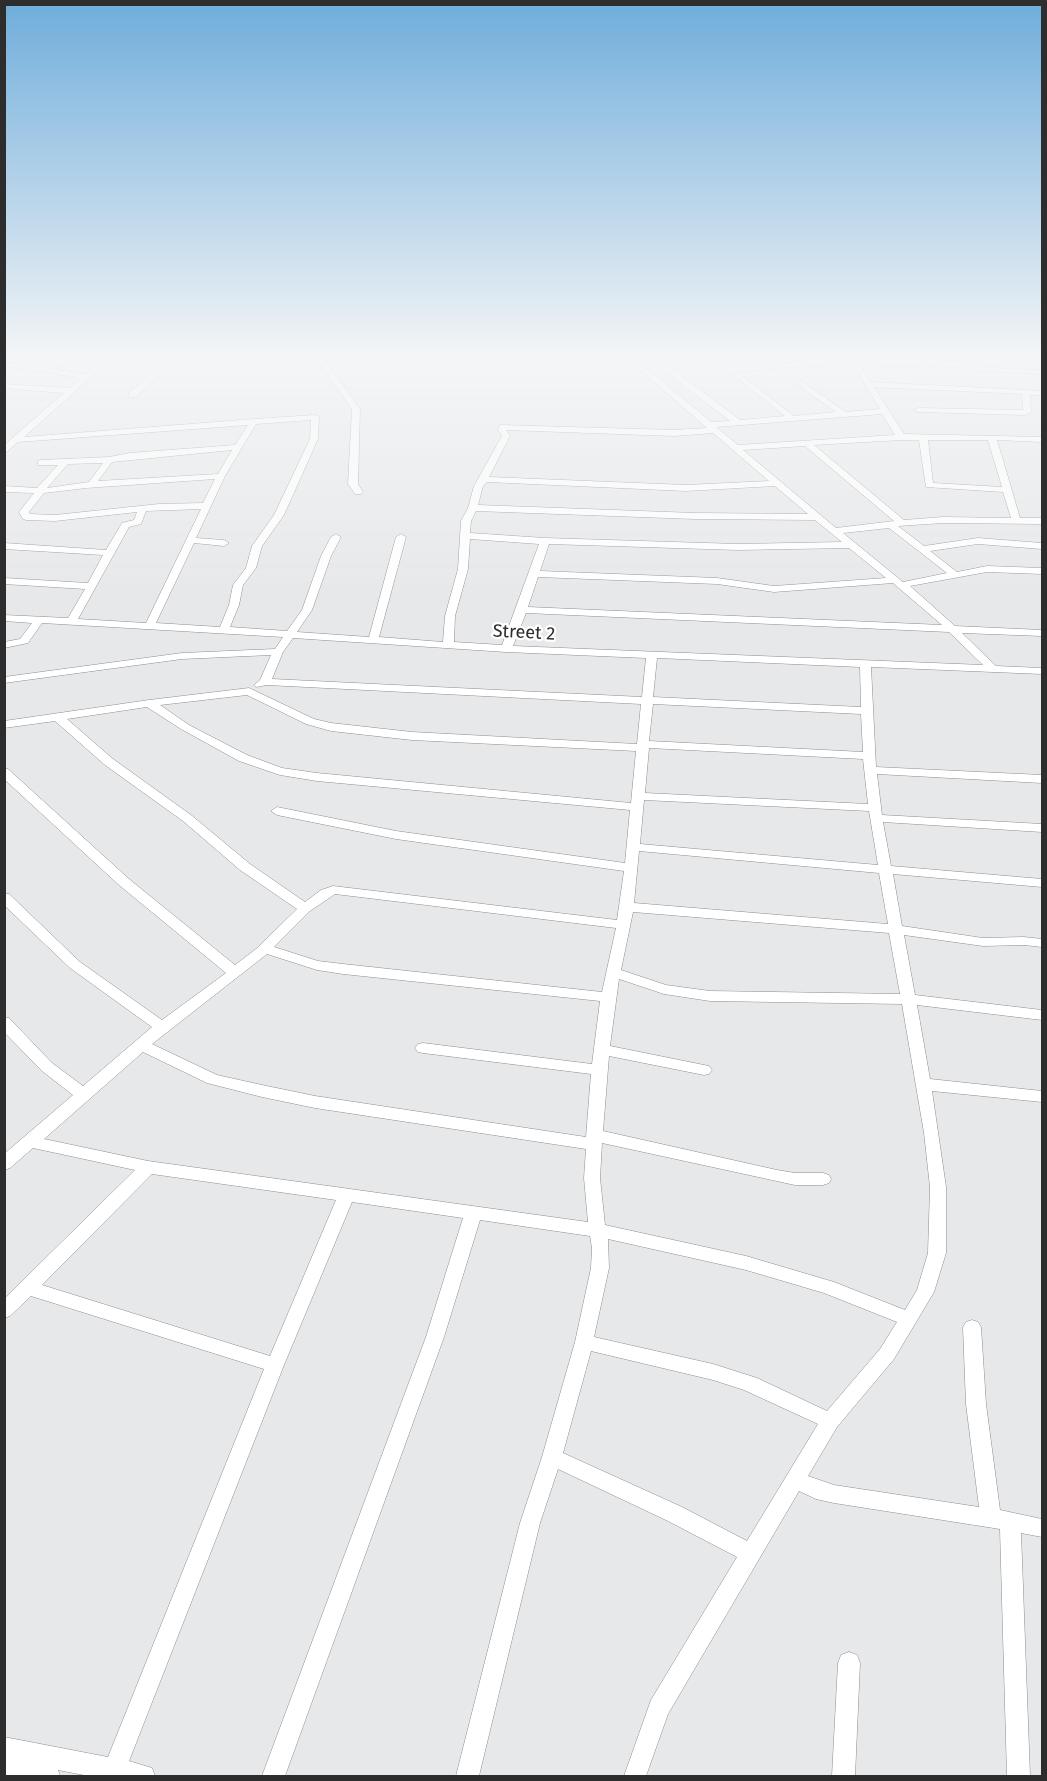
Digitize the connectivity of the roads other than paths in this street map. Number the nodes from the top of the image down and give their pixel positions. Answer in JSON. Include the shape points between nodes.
{"nodes":[{"id":1,"x":18,"y":437,"type":"edge"},
{"id":2,"x":49,"y":437,"type":"edge"},
{"id":3,"x":245,"y":437,"type":"edge"},
{"id":4,"x":314,"y":437,"type":"edge"},
{"id":5,"x":355,"y":437,"type":"edge"},
{"id":6,"x":505,"y":437,"type":"edge"},
{"id":7,"x":723,"y":437,"type":"edge"},
{"id":8,"x":899,"y":437,"type":"edge"},
{"id":9,"x":923,"y":437,"type":"edge"},
{"id":10,"x":992,"y":437,"type":"edge"},
{"id":11,"x":995,"y":437,"type":"edge"},
{"id":12,"x":1042,"y":439,"type":"edge"},
{"id":13,"x":15,"y":440,"type":"junction"},
{"id":14,"x":806,"y":442,"type":"junction"},
{"id":15,"x":239,"y":447,"type":"junction"},
{"id":16,"x":737,"y":448,"type":"junction"},
{"id":17,"x":4,"y":452,"type":"edge"},
{"id":18,"x":109,"y":460,"type":"junction"},
{"id":19,"x":41,"y":463,"type":"dead end"},
{"id":20,"x":65,"y":463,"type":"junction"},
{"id":21,"x":221,"y":476,"type":"junction"},
{"id":22,"x":484,"y":480,"type":"junction"},
{"id":23,"x":778,"y":483,"type":"junction"},
{"id":24,"x":92,"y":484,"type":"junction"},
{"id":25,"x":4,"y":489,"type":"edge"},
{"id":26,"x":1007,"y":490,"type":"junction"},
{"id":27,"x":40,"y":491,"type":"junction"},
{"id":28,"x":358,"y":492,"type":"dead end"},
{"id":29,"x":207,"y":506,"type":"junction"},
{"id":30,"x":473,"y":508,"type":"junction"},
{"id":31,"x":142,"y":510,"type":"junction"},
{"id":32,"x":817,"y":517,"type":"junction"},
{"id":33,"x":1016,"y":520,"type":"junction"},
{"id":34,"x":1042,"y":521,"type":"edge"},
{"id":35,"x":902,"y":523,"type":"junction"},
{"id":36,"x":891,"y":525,"type":"junction"},
{"id":37,"x":834,"y":531,"type":"junction"},
{"id":38,"x":466,"y":536,"type":"junction"},
{"id":39,"x":336,"y":537,"type":"dead end"},
{"id":40,"x":400,"y":537,"type":"dead end"},
{"id":41,"x":192,"y":540,"type":"junction"},
{"id":42,"x":545,"y":541,"type":"junction"},
{"id":43,"x":224,"y":543,"type":"dead end"},
{"id":44,"x":852,"y":545,"type":"junction"},
{"id":45,"x":4,"y":546,"type":"edge"},
{"id":46,"x":1042,"y":546,"type":"edge"},
{"id":47,"x":923,"y":549,"type":"junction"},
{"id":48,"x":110,"y":553,"type":"junction"},
{"id":49,"x":1042,"y":572,"type":"edge"},
{"id":50,"x":532,"y":574,"type":"junction"},
{"id":51,"x":954,"y":574,"type":"junction"},
{"id":52,"x":4,"y":580,"type":"edge"},
{"id":53,"x":898,"y":582,"type":"junction"},
{"id":54,"x":92,"y":586,"type":"junction"},
{"id":55,"x":522,"y":610,"type":"junction"},
{"id":56,"x":4,"y":618,"type":"edge"},
{"id":57,"x":39,"y":620,"type":"junction"},
{"id":58,"x":70,"y":622,"type":"junction"},
{"id":59,"x":149,"y":627,"type":"junction"},
{"id":60,"x":952,"y":628,"type":"junction"},
{"id":61,"x":224,"y":630,"type":"junction"},
{"id":62,"x":1042,"y":633,"type":"edge"},
{"id":63,"x":292,"y":634,"type":"junction"},
{"id":64,"x":374,"y":640,"type":"junction"},
{"id":65,"x":4,"y":645,"type":"edge"},
{"id":66,"x":448,"y":645,"type":"junction"},
{"id":67,"x":506,"y":649,"type":"junction"},
{"id":68,"x":278,"y":652,"type":"junction"},
{"id":69,"x":652,"y":654,"type":"junction"},
{"id":70,"x":865,"y":664,"type":"junction"},
{"id":71,"x":992,"y":668,"type":"junction"},
{"id":72,"x":1042,"y":671,"type":"edge"},
{"id":73,"x":4,"y":680,"type":"edge"},
{"id":74,"x":265,"y":682,"type":"junction"},
{"id":75,"x":249,"y":691,"type":"junction"},
{"id":76,"x":648,"y":699,"type":"junction"},
{"id":77,"x":149,"y":703,"type":"junction"},
{"id":78,"x":867,"y":711,"type":"junction"},
{"id":79,"x":57,"y":716,"type":"junction"},
{"id":80,"x":4,"y":725,"type":"edge"},
{"id":81,"x":644,"y":746,"type":"junction"},
{"id":82,"x":870,"y":763,"type":"junction"},
{"id":83,"x":4,"y":772,"type":"edge"},
{"id":84,"x":1042,"y":779,"type":"edge"},
{"id":85,"x":636,"y":802,"type":"junction"},
{"id":86,"x":277,"y":811,"type":"dead end"},
{"id":87,"x":875,"y":813,"type":"junction"},
{"id":88,"x":1042,"y":828,"type":"edge"},
{"id":89,"x":633,"y":847,"type":"junction"},
{"id":90,"x":630,"y":868,"type":"junction"},
{"id":91,"x":883,"y":868,"type":"junction"},
{"id":92,"x":1042,"y":883,"type":"edge"},
{"id":93,"x":4,"y":897,"type":"edge"},
{"id":94,"x":627,"y":907,"type":"junction"},
{"id":95,"x":305,"y":908,"type":"junction"},
{"id":96,"x":624,"y":925,"type":"junction"},
{"id":97,"x":894,"y":929,"type":"junction"},
{"id":98,"x":1042,"y":943,"type":"edge"},
{"id":99,"x":264,"y":949,"type":"junction"},
{"id":100,"x":613,"y":972,"type":"junction"},
{"id":101,"x":235,"y":973,"type":"junction"},
{"id":102,"x":609,"y":997,"type":"junction"},
{"id":103,"x":909,"y":999,"type":"junction"},
{"id":104,"x":1042,"y":1015,"type":"edge"},
{"id":105,"x":4,"y":1022,"type":"edge"},
{"id":106,"x":162,"y":1028,"type":"junction"},
{"id":107,"x":142,"y":1045,"type":"junction"},
{"id":108,"x":423,"y":1048,"type":"dead end"},
{"id":109,"x":602,"y":1050,"type":"junction"},
{"id":110,"x":600,"y":1070,"type":"junction"},
{"id":111,"x":704,"y":1070,"type":"dead end"},
{"id":112,"x":922,"y":1084,"type":"junction"},
{"id":113,"x":83,"y":1094,"type":"junction"},
{"id":114,"x":1042,"y":1097,"type":"edge"},
{"id":115,"x":594,"y":1139,"type":"junction"},
{"id":116,"x":32,"y":1142,"type":"junction"},
{"id":117,"x":4,"y":1164,"type":"edge"},
{"id":118,"x":148,"y":1167,"type":"junction"},
{"id":119,"x":824,"y":1179,"type":"dead end"},
{"id":120,"x":346,"y":1196,"type":"junction"},
{"id":121,"x":473,"y":1214,"type":"junction"},
{"id":122,"x":598,"y":1230,"type":"junction"},
{"id":123,"x":29,"y":1288,"type":"junction"},
{"id":124,"x":4,"y":1311,"type":"edge"},
{"id":125,"x":909,"y":1319,"type":"junction"},
{"id":126,"x":972,"y":1327,"type":"dead end"},
{"id":127,"x":584,"y":1342,"type":"junction"},
{"id":128,"x":275,"y":1365,"type":"junction"},
{"id":129,"x":830,"y":1421,"type":"junction"},
{"id":130,"x":552,"y":1457,"type":"junction"},
{"id":131,"x":794,"y":1479,"type":"junction"},
{"id":132,"x":1000,"y":1520,"type":"junction"},
{"id":133,"x":1042,"y":1528,"type":"edge"},
{"id":134,"x":752,"y":1554,"type":"junction"},
{"id":135,"x":849,"y":1664,"type":"dead end"},
{"id":136,"x":4,"y":1748,"type":"edge"},
{"id":137,"x":4,"y":1767,"type":"edge"},
{"id":138,"x":114,"y":1770,"type":"junction"},
{"id":139,"x":49,"y":1776,"type":"edge"},
{"id":140,"x":144,"y":1776,"type":"edge"},
{"id":141,"x":273,"y":1776,"type":"edge"},
{"id":142,"x":467,"y":1776,"type":"edge"},
{"id":143,"x":635,"y":1776,"type":"edge"},
{"id":144,"x":843,"y":1776,"type":"edge"},
{"id":145,"x":1019,"y":1776,"type":"edge"}],
"edges":[{"from":1,"to":13,"type":"street"},
{"from":2,"to":13,"type":"street"},
{"from":3,"to":15,"type":"street"},
{"from":4,"to":61,"type":"street","via":[[279,515],[257,546],[253,563],[238,585]]},
{"from":5,"to":28,"type":"street","via":[[353,484]]},
{"from":6,"to":22,"type":"street"},
{"from":7,"to":16,"type":"street"},
{"from":8,"to":14,"type":"street"},
{"from":9,"to":26,"type":"street","via":[[929,485]]},
{"from":10,"to":26,"type":"street"},
{"from":11,"to":12,"type":"street"},
{"from":13,"to":17,"type":"street"},
{"from":14,"to":16,"type":"street"},
{"from":14,"to":35,"type":"street"},
{"from":15,"to":18,"type":"street"},
{"from":15,"to":21,"type":"street"},
{"from":16,"to":23,"type":"street"},
{"from":18,"to":20,"type":"street"},
{"from":18,"to":24,"type":"street"},
{"from":19,"to":20,"type":"street"},
{"from":20,"to":27,"type":"street"},
{"from":21,"to":24,"type":"street"},
{"from":21,"to":29,"type":"street"},
{"from":22,"to":23,"type":"street","via":[[686,488]]},
{"from":22,"to":30,"type":"street"},
{"from":23,"to":32,"type":"street"},
{"from":24,"to":27,"type":"street"},
{"from":25,"to":27,"type":"street"},
{"from":26,"to":33,"type":"street"},
{"from":27,"to":31,"type":"street","via":[[24,512],[26,517]]},
{"from":29,"to":31,"type":"street"},
{"from":29,"to":41,"type":"street"},
{"from":30,"to":32,"type":"street"},
{"from":30,"to":38,"type":"street","via":[[466,521]]},
{"from":31,"to":48,"type":"street","via":[[138,522],[125,525]]},
{"from":32,"to":37,"type":"street"},
{"from":33,"to":34,"type":"street"},
{"from":33,"to":35,"type":"street"},
{"from":35,"to":36,"type":"street"},
{"from":36,"to":37,"type":"street"},
{"from":36,"to":47,"type":"street"},
{"from":37,"to":44,"type":"street"},
{"from":38,"to":42,"type":"street"},
{"from":38,"to":66,"type":"street"},
{"from":39,"to":63,"type":"street","via":[[307,610]]},
{"from":40,"to":64,"type":"street"},
{"from":41,"to":43,"type":"street"},
{"from":41,"to":59,"type":"street"},
{"from":42,"to":44,"type":"street","via":[[738,547]]},
{"from":42,"to":50,"type":"street"},
{"from":44,"to":53,"type":"street"},
{"from":45,"to":48,"type":"street"},
{"from":46,"to":47,"type":"street","via":[[978,541]]},
{"from":47,"to":51,"type":"street"},
{"from":48,"to":54,"type":"street"},
{"from":49,"to":51,"type":"street","via":[[987,569]]},
{"from":50,"to":53,"type":"street","via":[[717,581],[774,589]]},
{"from":50,"to":55,"type":"street"},
{"from":51,"to":53,"type":"street"},
{"from":52,"to":54,"type":"street"},
{"from":53,"to":60,"type":"street"},
{"from":54,"to":58,"type":"street"},
{"from":55,"to":60,"type":"street"},
{"from":55,"to":67,"type":"street"},
{"from":56,"to":57,"type":"street","name":"Street 2"},
{"from":57,"to":58,"type":"street","name":"Street 2"},
{"from":57,"to":65,"type":"street","via":[[24,641]]},
{"from":58,"to":59,"type":"street","name":"Street 2"},
{"from":59,"to":61,"type":"street","name":"Street 2"},
{"from":60,"to":62,"type":"street"},
{"from":60,"to":71,"type":"street"},
{"from":61,"to":63,"type":"street","name":"Street 2"},
{"from":63,"to":64,"type":"street","name":"Street 2"},
{"from":63,"to":68,"type":"street"},
{"from":64,"to":66,"type":"street","name":"Street 2"},
{"from":66,"to":67,"type":"street","name":"Street 2"},
{"from":67,"to":69,"type":"street","name":"Street 2"},
{"from":68,"to":73,"type":"street","via":[[182,656]]},
{"from":68,"to":74,"type":"street"},
{"from":69,"to":70,"type":"street","name":"Street 2"},
{"from":69,"to":76,"type":"street"},
{"from":70,"to":71,"type":"street","name":"Street 2"},
{"from":70,"to":78,"type":"street"},
{"from":71,"to":72,"type":"street","name":"Street 2"},
{"from":74,"to":75,"type":"street"},
{"from":74,"to":76,"type":"street"},
{"from":75,"to":77,"type":"street"},
{"from":75,"to":81,"type":"street","via":[[310,722],[331,727],[420,737]]},
{"from":76,"to":78,"type":"street"},
{"from":76,"to":81,"type":"street"},
{"from":77,"to":79,"type":"street"},
{"from":77,"to":85,"type":"street","via":[[243,758],[280,771]]},
{"from":78,"to":82,"type":"street"},
{"from":79,"to":80,"type":"street"},
{"from":79,"to":95,"type":"street","via":[[109,762]]},
{"from":81,"to":82,"type":"street"},
{"from":81,"to":85,"type":"street"},
{"from":82,"to":84,"type":"street"},
{"from":82,"to":87,"type":"street"},
{"from":83,"to":101,"type":"street","via":[[124,882]]},
{"from":85,"to":87,"type":"street"},
{"from":85,"to":89,"type":"street"},
{"from":86,"to":90,"type":"street","via":[[396,835]]},
{"from":87,"to":88,"type":"street"},
{"from":87,"to":91,"type":"street"},
{"from":89,"to":90,"type":"street"},
{"from":89,"to":91,"type":"street"},
{"from":90,"to":94,"type":"street"},
{"from":91,"to":92,"type":"street"},
{"from":91,"to":97,"type":"street"},
{"from":93,"to":106,"type":"street","via":[[75,965]]},
{"from":94,"to":96,"type":"street"},
{"from":94,"to":97,"type":"street"},
{"from":95,"to":96,"type":"street","via":[[326,893],[339,890]]},
{"from":95,"to":99,"type":"street"},
{"from":96,"to":100,"type":"street"},
{"from":97,"to":98,"type":"street","via":[[982,942]]},
{"from":97,"to":103,"type":"street"},
{"from":99,"to":101,"type":"street"},
{"from":99,"to":102,"type":"street","via":[[343,969]]},
{"from":100,"to":102,"type":"street"},
{"from":100,"to":103,"type":"street","via":[[664,989],[710,996]]},
{"from":101,"to":106,"type":"street"},
{"from":102,"to":109,"type":"street"},
{"from":103,"to":104,"type":"street"},
{"from":103,"to":112,"type":"street"},
{"from":105,"to":113,"type":"street","via":[[47,1066]]},
{"from":106,"to":107,"type":"street"},
{"from":107,"to":113,"type":"street"},
{"from":107,"to":115,"type":"street","via":[[213,1079],[262,1091]]},
{"from":108,"to":110,"type":"street"},
{"from":109,"to":110,"type":"street"},
{"from":109,"to":111,"type":"street"},
{"from":110,"to":115,"type":"street"},
{"from":112,"to":114,"type":"street"},
{"from":112,"to":125,"type":"street","via":[[938,1187],[937,1253],[925,1292]]},
{"from":113,"to":116,"type":"street"},
{"from":115,"to":119,"type":"street","via":[[777,1176]]},
{"from":115,"to":122,"type":"street","via":[[592,1178]]},
{"from":116,"to":117,"type":"street"},
{"from":116,"to":118,"type":"street"},
{"from":118,"to":120,"type":"street"},
{"from":118,"to":123,"type":"street"},
{"from":120,"to":121,"type":"street"},
{"from":120,"to":128,"type":"street"},
{"from":121,"to":122,"type":"street"},
{"from":121,"to":141,"type":"street","via":[[435,1337]]},
{"from":122,"to":125,"type":"street","via":[[702,1251],[786,1274],[868,1300]]},
{"from":122,"to":127,"type":"street","via":[[600,1268]]},
{"from":123,"to":124,"type":"street"},
{"from":123,"to":128,"type":"street"},
{"from":125,"to":129,"type":"street","via":[[887,1354]]},
{"from":126,"to":132,"type":"street","via":[[976,1404]]},
{"from":127,"to":129,"type":"street","via":[[713,1372],[750,1384]]},
{"from":127,"to":130,"type":"street"},
{"from":128,"to":138,"type":"street"},
{"from":129,"to":131,"type":"street"},
{"from":130,"to":134,"type":"street"},
{"from":130,"to":142,"type":"street","via":[[530,1523]]},
{"from":131,"to":132,"type":"street","via":[[834,1494]]},
{"from":131,"to":134,"type":"street"},
{"from":132,"to":133,"type":"street"},
{"from":132,"to":145,"type":"street"},
{"from":134,"to":143,"type":"street","via":[[659,1707]]},
{"from":135,"to":144,"type":"street"},
{"from":136,"to":138,"type":"street"},
{"from":137,"to":139,"type":"street"},
{"from":138,"to":140,"type":"street"}]}
